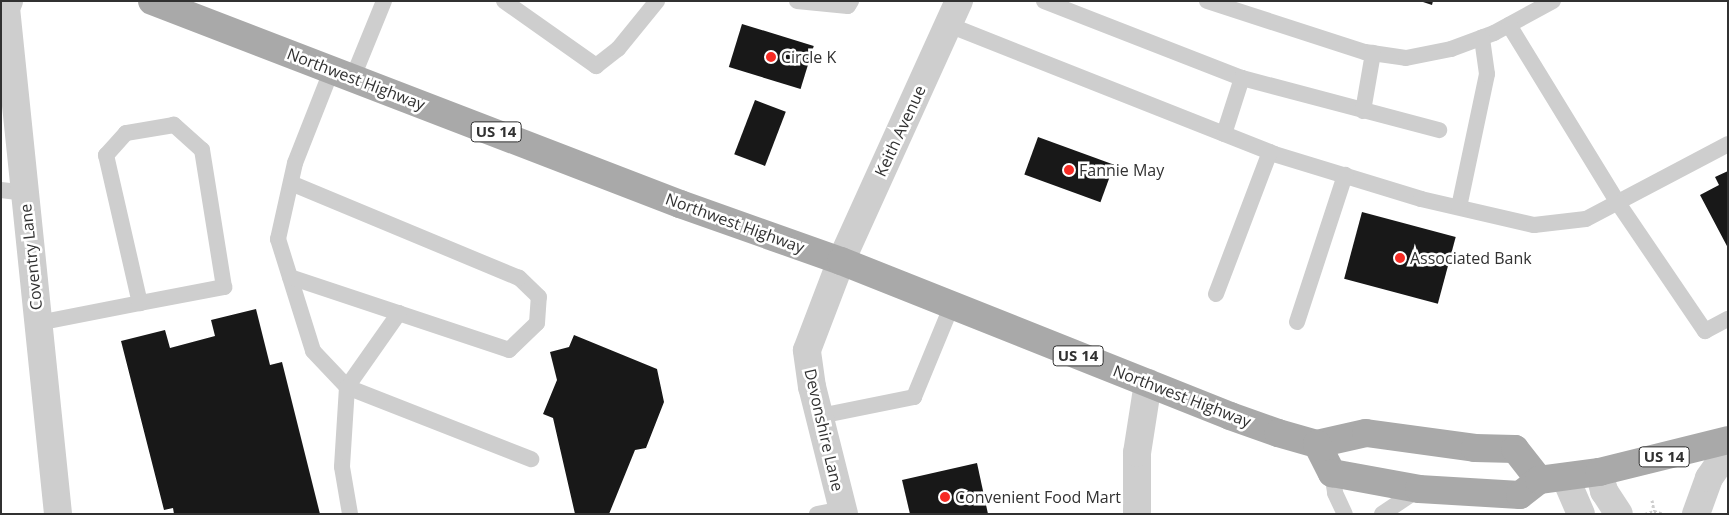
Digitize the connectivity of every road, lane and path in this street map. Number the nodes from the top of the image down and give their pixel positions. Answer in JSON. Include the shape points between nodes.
{"nodes":[{"id":1,"x":8,"y":1,"type":"edge"},
{"id":2,"x":152,"y":1,"type":"edge"},
{"id":3,"x":384,"y":1,"type":"edge"},
{"id":4,"x":504,"y":1,"type":"edge"},
{"id":5,"x":657,"y":1,"type":"edge"},
{"id":6,"x":797,"y":1,"type":"edge"},
{"id":7,"x":851,"y":1,"type":"edge"},
{"id":8,"x":1044,"y":1,"type":"edge"},
{"id":9,"x":1207,"y":1,"type":"edge"},
{"id":10,"x":1553,"y":1,"type":"edge"},
{"id":11,"x":954,"y":13,"type":"edge"},
{"id":12,"x":1508,"y":25,"type":"junction"},
{"id":13,"x":1482,"y":37,"type":"junction"},
{"id":14,"x":1373,"y":53,"type":"junction"},
{"id":15,"x":343,"y":73,"type":"junction"},
{"id":16,"x":1242,"y":78,"type":"junction"},
{"id":17,"x":1363,"y":111,"type":"junction"},
{"id":18,"x":1439,"y":130,"type":"dead end"},
{"id":19,"x":1224,"y":134,"type":"junction"},
{"id":20,"x":1728,"y":144,"type":"edge"},
{"id":21,"x":1270,"y":152,"type":"junction"},
{"id":22,"x":1345,"y":176,"type":"junction"},
{"id":23,"x":291,"y":183,"type":"junction"},
{"id":24,"x":13,"y":192,"type":"edge"},
{"id":25,"x":1618,"y":203,"type":"junction"},
{"id":26,"x":1459,"y":207,"type":"junction"},
{"id":27,"x":841,"y":261,"type":"junction"},
{"id":28,"x":290,"y":277,"type":"junction"},
{"id":29,"x":1216,"y":294,"type":"dead end"},
{"id":30,"x":140,"y":303,"type":"junction"},
{"id":31,"x":952,"y":305,"type":"junction"},
{"id":32,"x":399,"y":313,"type":"junction"},
{"id":33,"x":1728,"y":319,"type":"edge"},
{"id":34,"x":1297,"y":322,"type":"dead end"},
{"id":35,"x":38,"y":323,"type":"junction"},
{"id":36,"x":1148,"y":384,"type":"junction"},
{"id":37,"x":347,"y":387,"type":"junction"},
{"id":38,"x":820,"y":416,"type":"junction"},
{"id":39,"x":1728,"y":440,"type":"edge"},
{"id":40,"x":1317,"y":444,"type":"junction"},
{"id":41,"x":1728,"y":451,"type":"edge"},
{"id":42,"x":531,"y":459,"type":"dead end"},
{"id":43,"x":1599,"y":472,"type":"junction"},
{"id":44,"x":1332,"y":473,"type":"junction"},
{"id":45,"x":1552,"y":479,"type":"junction"},
{"id":46,"x":1419,"y":489,"type":"junction"},
{"id":47,"x":1652,"y":500,"type":"dead end"},
{"id":48,"x":1654,"y":511,"type":"junction"},
{"id":49,"x":834,"y":512,"type":"edge"},
{"id":50,"x":58,"y":514,"type":"edge"},
{"id":51,"x":350,"y":514,"type":"edge"},
{"id":52,"x":1137,"y":514,"type":"edge"},
{"id":53,"x":1345,"y":514,"type":"edge"},
{"id":54,"x":1382,"y":514,"type":"edge"},
{"id":55,"x":1581,"y":514,"type":"edge"},
{"id":56,"x":1619,"y":514,"type":"edge"},
{"id":57,"x":1645,"y":514,"type":"edge"},
{"id":58,"x":1664,"y":514,"type":"edge"},
{"id":59,"x":1696,"y":514,"type":"edge"}],
"edges":[{"from":1,"to":24,"type":"street","name":"Coventry Lane"},
{"from":2,"to":15,"type":"main road","name":"Northwest Highway","number":"US 14"},
{"from":3,"to":15,"type":"lane"},
{"from":4,"to":5,"type":"lane","via":[[596,66],[618,50]]},
{"from":6,"to":7,"type":"lane","via":[[848,6]]},
{"from":8,"to":16,"type":"lane"},
{"from":9,"to":14,"type":"lane"},
{"from":10,"to":12,"type":"lane"},
{"from":11,"to":19,"type":"lane"},
{"from":11,"to":27,"type":"street","name":"Keith Avenue"},
{"from":12,"to":13,"type":"lane"},
{"from":12,"to":25,"type":"lane"},
{"from":13,"to":14,"type":"lane","via":[[1451,49],[1406,58]]},
{"from":13,"to":26,"type":"lane","via":[[1487,74]]},
{"from":14,"to":17,"type":"lane"},
{"from":15,"to":23,"type":"lane","via":[[295,163]]},
{"from":15,"to":27,"type":"main road","name":"Northwest Highway","number":"US 14","via":[[680,204]]},
{"from":16,"to":17,"type":"lane"},
{"from":16,"to":19,"type":"lane"},
{"from":17,"to":18,"type":"lane"},
{"from":19,"to":21,"type":"lane"},
{"from":20,"to":25,"type":"lane"},
{"from":21,"to":22,"type":"lane"},
{"from":21,"to":29,"type":"lane"},
{"from":22,"to":26,"type":"lane"},
{"from":22,"to":34,"type":"lane"},
{"from":23,"to":28,"type":"lane","via":[[278,239]]},
{"from":23,"to":32,"type":"lane","via":[[520,278],[539,298],[537,323],[509,350]]},
{"from":24,"to":35,"type":"street","name":"Coventry Lane"},
{"from":25,"to":26,"type":"lane","via":[[1586,220],[1534,225]]},
{"from":25,"to":33,"type":"lane","via":[[1706,331]]},
{"from":27,"to":31,"type":"main road","name":"Northwest Highway","number":"US 14"},
{"from":27,"to":38,"type":"street","name":"Devonshire Lane","via":[[807,350]]},
{"from":28,"to":32,"type":"lane"},
{"from":28,"to":37,"type":"lane","via":[[312,351]]},
{"from":30,"to":30,"type":"lane","via":[[224,287],[202,150],[174,125],[126,133],[106,155]]},
{"from":30,"to":35,"type":"lane"},
{"from":31,"to":36,"type":"main road","name":"Northwest Highway","number":"US 14"},
{"from":31,"to":38,"type":"lane","via":[[914,397]]},
{"from":32,"to":37,"type":"lane"},
{"from":35,"to":50,"type":"street","name":"Coventry Lane"},
{"from":36,"to":40,"type":"main road","name":"Northwest Highway","number":"US 14","via":[[1230,416]]},
{"from":36,"to":52,"type":"street","via":[[1137,452]]},
{"from":37,"to":42,"type":"lane"},
{"from":37,"to":51,"type":"lane","via":[[342,467]]},
{"from":38,"to":49,"type":"street","name":"Devonshire Lane"},
{"from":39,"to":43,"type":"main road","number":"US 14"},
{"from":40,"to":44,"type":"main road"},
{"from":40,"to":45,"type":"main road","via":[[1366,433],[1475,448],[1515,450]]},
{"from":41,"to":59,"type":"street","via":[[1708,478]]},
{"from":43,"to":45,"type":"main road","number":"US 14"},
{"from":43,"to":56,"type":"street","via":[[1604,491]]},
{"from":44,"to":46,"type":"main road","number":"US 14"},
{"from":44,"to":53,"type":"lane","via":[[1335,493]]},
{"from":45,"to":46,"type":"main road","number":"US 14","via":[[1520,495]]},
{"from":45,"to":55,"type":"street"},
{"from":46,"to":54,"type":"lane"},
{"from":47,"to":48,"type":"path"},
{"from":48,"to":57,"type":"path"},
{"from":48,"to":58,"type":"path"}]}
